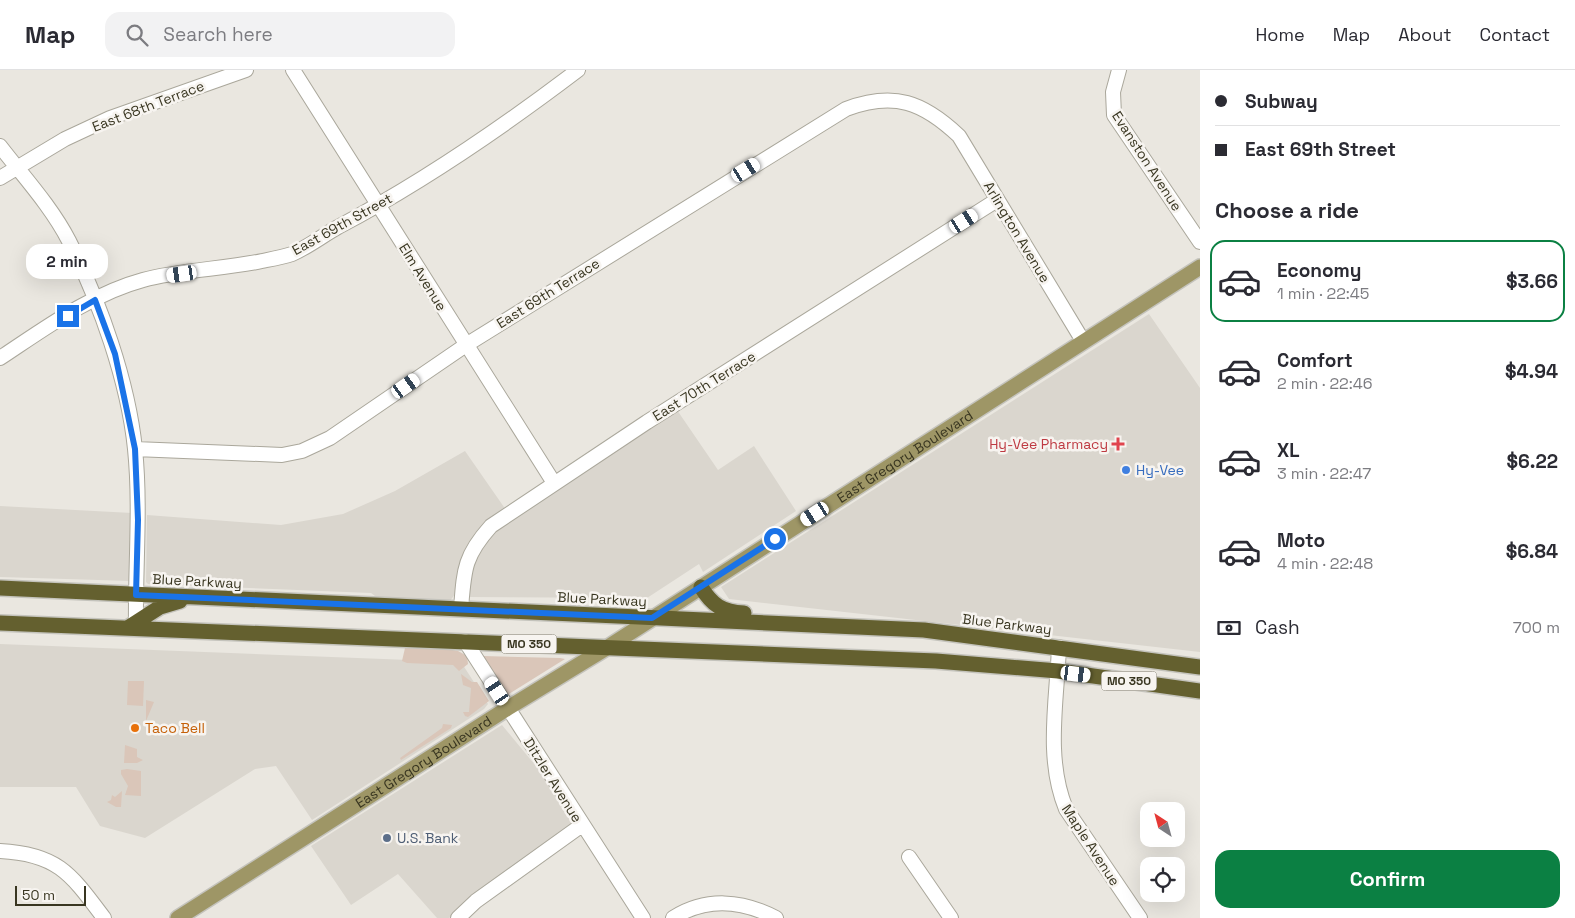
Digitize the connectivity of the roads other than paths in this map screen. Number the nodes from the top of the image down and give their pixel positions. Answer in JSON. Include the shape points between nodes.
{"nodes":[{"id":1,"x":246,"y":70,"type":"edge"},
{"id":2,"x":294,"y":70,"type":"edge"},
{"id":3,"x":578,"y":70,"type":"edge"},
{"id":4,"x":1118,"y":73,"type":"edge"},
{"id":5,"x":948,"y":126,"type":"joint"},
{"id":6,"x":0,"y":146,"type":"edge"},
{"id":7,"x":17,"y":168,"type":"junction"},
{"id":8,"x":0,"y":178,"type":"edge"},
{"id":9,"x":997,"y":200,"type":"junction"},
{"id":10,"x":378,"y":206,"type":"junction"},
{"id":11,"x":1200,"y":242,"type":"edge"},
{"id":12,"x":1200,"y":267,"type":"edge"},
{"id":13,"x":95,"y":300,"type":"junction"},
{"id":14,"x":1083,"y":341,"type":"junction"},
{"id":15,"x":466,"y":345,"type":"junction"},
{"id":16,"x":0,"y":358,"type":"edge"},
{"id":17,"x":135,"y":449,"type":"junction"},
{"id":18,"x":554,"y":483,"type":"junction"},
{"id":19,"x":701,"y":586,"type":"junction"},
{"id":20,"x":0,"y":588,"type":"edge"},
{"id":21,"x":136,"y":595,"type":"junction"},
{"id":22,"x":196,"y":597,"type":"junction"},
{"id":23,"x":461,"y":610,"type":"junction"},
{"id":24,"x":652,"y":618,"type":"junction"},
{"id":25,"x":0,"y":623,"type":"edge"},
{"id":26,"x":134,"y":625,"type":"junction"},
{"id":27,"x":809,"y":625,"type":"junction"},
{"id":28,"x":465,"y":641,"type":"junction"},
{"id":29,"x":1059,"y":647,"type":"junction"},
{"id":30,"x":608,"y":648,"type":"junction"},
{"id":31,"x":1200,"y":667,"type":"edge"},
{"id":32,"x":1058,"y":671,"type":"junction"},
{"id":33,"x":1200,"y":691,"type":"edge"},
{"id":34,"x":508,"y":708,"type":"junction"},
{"id":35,"x":582,"y":825,"type":"junction"},
{"id":36,"x":0,"y":851,"type":"edge"},
{"id":37,"x":909,"y":856,"type":"dead end"},
{"id":38,"x":1137,"y":914,"type":"edge"},
{"id":39,"x":182,"y":917,"type":"edge"},
{"id":40,"x":104,"y":918,"type":"edge"},
{"id":41,"x":458,"y":918,"type":"edge"},
{"id":42,"x":643,"y":918,"type":"edge"},
{"id":43,"x":673,"y":918,"type":"edge"},
{"id":44,"x":776,"y":918,"type":"edge"},
{"id":45,"x":951,"y":918,"type":"edge"},
{"id":46,"x":1122,"y":918,"type":"edge"}],
"edges":[{"from":1,"to":7,"type":"street","name":"East 68th Terrace","via":[[110,118],[65,139]]},
{"from":2,"to":10,"type":"street","name":"Elm Avenue"},
{"from":3,"to":10,"type":"street","name":"East 69th Street","via":[[536,102]]},
{"from":4,"to":11,"type":"street","name":"Evanston Avenue","via":[[1113,99],[1114,115]]},
{"from":5,"to":9,"type":"street","name":"Arlington Avenue","via":[[958,136]]},
{"from":5,"to":15,"type":"street","name":"East 69th Terrace","via":[[922,107],[903,102],[884,100],[846,109]]},
{"from":6,"to":7,"type":"street"},
{"from":7,"to":8,"type":"street","name":"East 68th Terrace"},
{"from":7,"to":13,"type":"street","via":[[68,240]]},
{"from":9,"to":14,"type":"street","name":"Arlington Avenue"},
{"from":9,"to":18,"type":"street","name":"East 70th Terrace"},
{"from":10,"to":13,"type":"street","name":"East 69th Street","via":[[289,255],[238,266],[144,279]]},
{"from":10,"to":15,"type":"street","name":"Elm Avenue"},
{"from":12,"to":14,"type":"main road","name":"East Gregory Boulevard"},
{"from":13,"to":16,"type":"street","name":"East 69th Street"},
{"from":13,"to":17,"type":"street","via":[[115,354]]},
{"from":14,"to":19,"type":"main road","name":"East Gregory Boulevard"},
{"from":15,"to":17,"type":"street","name":"East 69th Terrace","via":[[330,438],[302,451],[266,456]]},
{"from":15,"to":18,"type":"street","name":"Elm Avenue"},
{"from":17,"to":21,"type":"street","via":[[138,520]]},
{"from":18,"to":23,"type":"street","name":"East 70th Terrace","via":[[491,526],[473,547],[465,566]]},
{"from":19,"to":24,"type":"main road","name":"East Gregory Boulevard"},
{"from":19,"to":27,"type":"highway","via":[[722,610],[788,617]]},
{"from":20,"to":21,"type":"highway","name":"Blue Parkway","number":"MO 350"},
{"from":21,"to":22,"type":"highway","name":"Blue Parkway","number":"MO 350"},
{"from":21,"to":26,"type":"street"},
{"from":22,"to":23,"type":"highway","name":"Blue Parkway","number":"MO 350"},
{"from":22,"to":26,"type":"highway","via":[[160,607]]},
{"from":23,"to":24,"type":"highway","name":"Blue Parkway","number":"MO 350"},
{"from":24,"to":27,"type":"highway","name":"Blue Parkway","number":"MO 350"},
{"from":24,"to":30,"type":"main road","name":"East Gregory Boulevard"},
{"from":25,"to":26,"type":"highway","number":"MO 350"},
{"from":26,"to":28,"type":"highway","number":"MO 350"},
{"from":27,"to":29,"type":"highway","name":"Blue Parkway","number":"MO 350","via":[[924,630]]},
{"from":28,"to":30,"type":"highway","number":"MO 350"},
{"from":28,"to":34,"type":"street","name":"Ditzler Avenue"},
{"from":29,"to":31,"type":"highway","name":"Blue Parkway","number":"MO 350"},
{"from":29,"to":32,"type":"street","name":"Maple Avenue"},
{"from":30,"to":32,"type":"highway","number":"MO 350","via":[[936,661]]},
{"from":30,"to":34,"type":"main road","name":"East Gregory Boulevard"},
{"from":32,"to":33,"type":"highway","number":"MO 350"},
{"from":32,"to":38,"type":"street","name":"Maple Avenue","via":[[1054,762],[1060,795],[1066,809]]},
{"from":34,"to":35,"type":"street","name":"Ditzler Avenue"},
{"from":34,"to":39,"type":"main road","name":"East Gregory Boulevard"},
{"from":35,"to":41,"type":"street","via":[[476,900]]},
{"from":35,"to":42,"type":"street","name":"Ditzler Avenue"},
{"from":36,"to":40,"type":"street","via":[[25,852],[53,862],[77,883]]},
{"from":37,"to":45,"type":"street"},
{"from":38,"to":46,"type":"street"},
{"from":43,"to":44,"type":"street","via":[[702,905],[721,902],[741,904]]}]}
